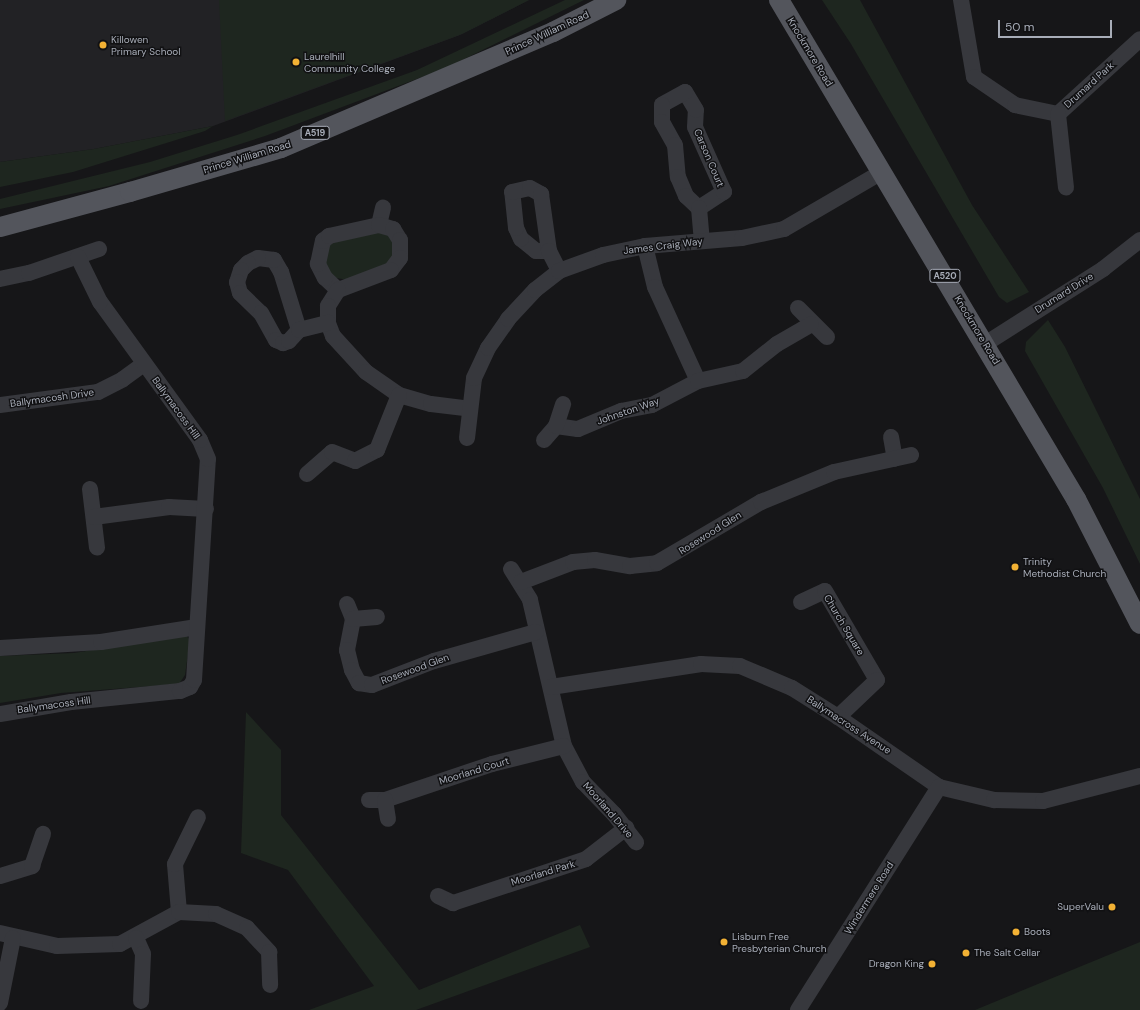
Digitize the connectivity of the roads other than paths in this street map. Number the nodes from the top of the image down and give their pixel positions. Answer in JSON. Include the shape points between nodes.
{"nodes":[{"id":1,"x":616,"y":0,"type":"edge"},
{"id":2,"x":779,"y":0,"type":"edge"},
{"id":3,"x":961,"y":0,"type":"edge"},
{"id":4,"x":1140,"y":39,"type":"edge"},
{"id":5,"x":1058,"y":114,"type":"junction"},
{"id":6,"x":882,"y":172,"type":"junction"},
{"id":7,"x":1066,"y":188,"type":"dead end"},
{"id":8,"x":383,"y":207,"type":"dead end"},
{"id":9,"x":699,"y":208,"type":"junction"},
{"id":10,"x":379,"y":225,"type":"junction"},
{"id":11,"x":0,"y":227,"type":"edge"},
{"id":12,"x":1140,"y":240,"type":"edge"},
{"id":13,"x":702,"y":241,"type":"junction"},
{"id":14,"x":645,"y":246,"type":"junction"},
{"id":15,"x":98,"y":250,"type":"dead end"},
{"id":16,"x":549,"y":251,"type":"dead end"},
{"id":17,"x":78,"y":257,"type":"junction"},
{"id":18,"x":560,"y":271,"type":"junction"},
{"id":19,"x":0,"y":279,"type":"edge"},
{"id":20,"x":338,"y":290,"type":"junction"},
{"id":21,"x":798,"y":308,"type":"dead end"},
{"id":22,"x":328,"y":323,"type":"junction"},
{"id":23,"x":812,"y":324,"type":"junction"},
{"id":24,"x":299,"y":330,"type":"junction"},
{"id":25,"x":827,"y":337,"type":"dead end"},
{"id":26,"x":985,"y":344,"type":"junction"},
{"id":27,"x":144,"y":364,"type":"junction"},
{"id":28,"x":698,"y":381,"type":"junction"},
{"id":29,"x":399,"y":395,"type":"junction"},
{"id":30,"x":563,"y":404,"type":"dead end"},
{"id":31,"x":0,"y":405,"type":"edge"},
{"id":32,"x":469,"y":409,"type":"junction"},
{"id":33,"x":556,"y":426,"type":"junction"},
{"id":34,"x":891,"y":437,"type":"dead end"},
{"id":35,"x":468,"y":438,"type":"dead end"},
{"id":36,"x":544,"y":440,"type":"dead end"},
{"id":37,"x":911,"y":455,"type":"dead end"},
{"id":38,"x":895,"y":458,"type":"junction"},
{"id":39,"x":307,"y":474,"type":"dead end"},
{"id":40,"x":90,"y":489,"type":"dead end"},
{"id":41,"x":206,"y":509,"type":"junction"},
{"id":42,"x":94,"y":517,"type":"junction"},
{"id":43,"x":97,"y":548,"type":"dead end"},
{"id":44,"x":801,"y":602,"type":"dead end"},
{"id":45,"x":377,"y":617,"type":"dead end"},
{"id":46,"x":1140,"y":624,"type":"edge"},
{"id":47,"x":197,"y":627,"type":"junction"},
{"id":48,"x":536,"y":632,"type":"junction"},
{"id":49,"x":0,"y":648,"type":"edge"},
{"id":50,"x":551,"y":687,"type":"junction"},
{"id":51,"x":0,"y":714,"type":"edge"},
{"id":52,"x":838,"y":717,"type":"junction"},
{"id":53,"x":564,"y":746,"type":"junction"},
{"id":54,"x":1140,"y":776,"type":"edge"},
{"id":55,"x":939,"y":787,"type":"junction"},
{"id":56,"x":198,"y":817,"type":"dead end"},
{"id":57,"x":388,"y":819,"type":"dead end"},
{"id":58,"x":626,"y":828,"type":"junction"},
{"id":59,"x":43,"y":834,"type":"dead end"},
{"id":60,"x":636,"y":842,"type":"dead end"},
{"id":61,"x":0,"y":876,"type":"edge"},
{"id":62,"x":438,"y":896,"type":"dead end"},
{"id":63,"x":179,"y":912,"type":"junction"},
{"id":64,"x":6,"y":935,"type":"edge"},
{"id":65,"x":136,"y":938,"type":"junction"},
{"id":66,"x":270,"y":985,"type":"dead end"},
{"id":67,"x":142,"y":1001,"type":"dead end"},
{"id":68,"x":0,"y":1003,"type":"edge"},
{"id":69,"x":798,"y":1010,"type":"edge"}],
"edges":[{"from":1,"to":11,"type":"main road","name":"Prince William Road","number":"A519","via":[[553,32],[281,148]]},
{"from":2,"to":6,"type":"main road","name":"Knockmore Road","number":"A520"},
{"from":3,"to":5,"type":"street","name":"Drumard Park","via":[[974,77],[1015,105]]},
{"from":4,"to":5,"type":"street","name":"Drumard Park"},
{"from":5,"to":7,"type":"street"},
{"from":6,"to":13,"type":"street","name":"James Craig Way","via":[[784,229],[742,238]]},
{"from":6,"to":26,"type":"main road","name":"Knockmore Road","number":"A520"},
{"from":8,"to":10,"type":"street"},
{"from":9,"to":9,"type":"street","name":"Carson Court","via":[[686,196],[678,177],[675,145],[662,122],[662,104],[685,92],[696,110],[695,127],[724,192]]},
{"from":9,"to":13,"type":"street"},
{"from":10,"to":20,"type":"street","via":[[329,236],[323,241],[318,264],[325,278]]},
{"from":10,"to":20,"type":"street","via":[[393,229],[400,240],[400,258],[391,270]]},
{"from":12,"to":26,"type":"street","name":"Drumard Drive","via":[[1103,269]]},
{"from":13,"to":14,"type":"street","name":"James Craig Way"},
{"from":14,"to":18,"type":"street","name":"James Craig Way","via":[[603,255]]},
{"from":14,"to":28,"type":"street","via":[[655,287]]},
{"from":15,"to":17,"type":"street"},
{"from":16,"to":18,"type":"street"},
{"from":17,"to":19,"type":"street","via":[[29,273]]},
{"from":17,"to":27,"type":"street","name":"Ballymacoss Hill","via":[[100,302]]},
{"from":18,"to":32,"type":"street","name":"James Craig Way","via":[[535,290],[508,319],[488,348],[474,378]]},
{"from":20,"to":22,"type":"street","via":[[328,306]]},
{"from":21,"to":23,"type":"street"},
{"from":22,"to":24,"type":"street"},
{"from":22,"to":29,"type":"street","via":[[333,336],[345,352],[366,372]]},
{"from":23,"to":25,"type":"street"},
{"from":23,"to":28,"type":"street","name":"Johnston Way","via":[[777,344],[743,371]]},
{"from":24,"to":24,"type":"street","via":[[289,341],[283,343],[276,340],[261,313],[240,292],[237,282],[241,270],[248,263],[258,258],[274,260],[281,272]]},
{"from":26,"to":46,"type":"main road","name":"Knockmore Road","number":"A520","via":[[1076,499]]},
{"from":27,"to":31,"type":"street","name":"Ballymacosh Drive","via":[[98,392]]},
{"from":27,"to":41,"type":"street","name":"Ballymacoss Hill","via":[[200,440],[208,459]]},
{"from":28,"to":33,"type":"street","name":"Johnston Way","via":[[652,404],[621,411],[578,429]]},
{"from":29,"to":32,"type":"street","via":[[431,404]]},
{"from":29,"to":39,"type":"street","via":[[377,450],[355,461],[332,452]]},
{"from":30,"to":33,"type":"street"},
{"from":32,"to":35,"type":"street","name":"James Craig Way"},
{"from":33,"to":36,"type":"street"},
{"from":34,"to":38,"type":"street"},
{"from":37,"to":38,"type":"street","name":"Rosewood Glen"},
{"from":38,"to":48,"type":"street","name":"Rosewood Glen","via":[[834,472],[761,502],[657,563],[630,566],[595,560],[573,562],[516,575],[530,600]]},
{"from":40,"to":42,"type":"street"},
{"from":41,"to":42,"type":"street","via":[[169,507]]},
{"from":41,"to":47,"type":"street","name":"Ballymacoss Hill"},
{"from":42,"to":43,"type":"street"},
{"from":44,"to":52,"type":"street","name":"Church Square","via":[[825,591],[877,680]]},
{"from":45,"to":48,"type":"street","name":"Rosewood Glen","via":[[350,611],[347,650],[352,670],[359,683],[372,685],[434,661]]},
{"from":47,"to":49,"type":"street","via":[[101,642]]},
{"from":47,"to":51,"type":"street","name":"Ballymacoss Hill","via":[[194,680],[190,687],[180,692],[71,702]]},
{"from":48,"to":50,"type":"street","name":"Rosewood Glen"},
{"from":50,"to":52,"type":"street","name":"Ballymacross Avenue","via":[[701,664],[740,666],[792,688]]},
{"from":50,"to":53,"type":"street","name":"Moorland Drive"},
{"from":52,"to":55,"type":"street","name":"Ballymacross Avenue"},
{"from":53,"to":57,"type":"street","name":"Moorland Court","via":[[492,764],[377,800]]},
{"from":53,"to":58,"type":"street","name":"Moorland Drive","via":[[583,782]]},
{"from":54,"to":55,"type":"street","name":"Ballymacross Avenue","via":[[1043,801],[994,800]]},
{"from":55,"to":69,"type":"street","name":"Windermere Road"},
{"from":56,"to":63,"type":"street","via":[[175,864]]},
{"from":58,"to":60,"type":"street","name":"Moorland Drive"},
{"from":58,"to":62,"type":"street","name":"Moorland Park","via":[[586,859],[452,909]]},
{"from":59,"to":61,"type":"street","via":[[32,866]]},
{"from":63,"to":65,"type":"street"},
{"from":63,"to":66,"type":"street","via":[[216,914],[247,928],[269,952]]},
{"from":64,"to":65,"type":"street","via":[[57,946],[120,944]]},
{"from":64,"to":68,"type":"street"},
{"from":65,"to":67,"type":"street","via":[[143,954]]}]}
